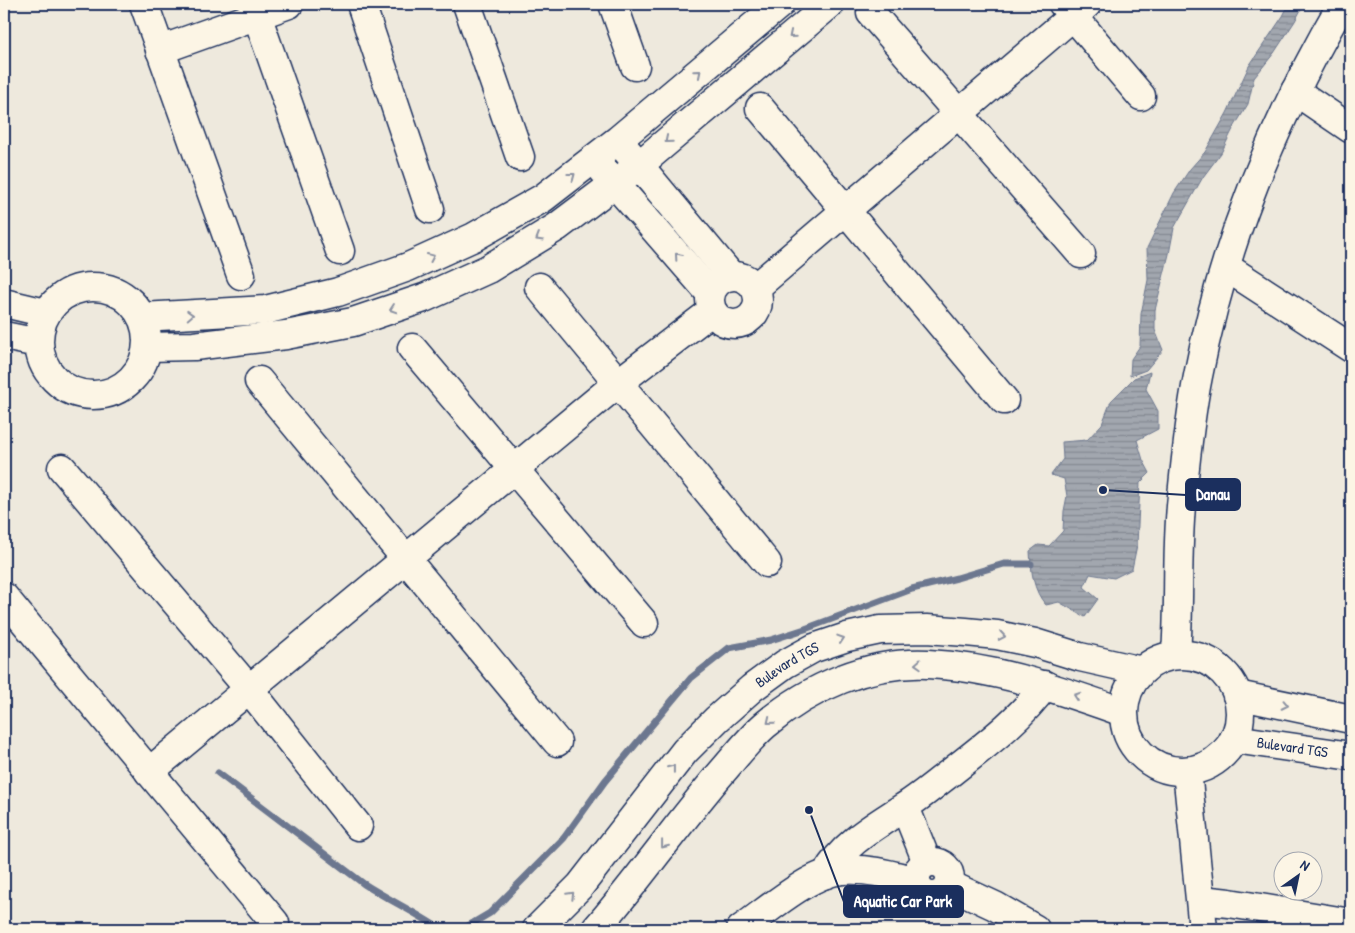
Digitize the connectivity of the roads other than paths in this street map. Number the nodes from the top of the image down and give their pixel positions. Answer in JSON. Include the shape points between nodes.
{"nodes":[{"id":1,"x":144,"y":4,"type":"edge"},
{"id":2,"x":289,"y":4,"type":"edge"},
{"id":3,"x":361,"y":4,"type":"edge"},
{"id":4,"x":467,"y":4,"type":"edge"},
{"id":5,"x":613,"y":4,"type":"edge"},
{"id":6,"x":780,"y":4,"type":"edge"},
{"id":7,"x":830,"y":4,"type":"edge"},
{"id":8,"x":1342,"y":4,"type":"edge"},
{"id":9,"x":1074,"y":8,"type":"edge"},
{"id":10,"x":255,"y":9,"type":"edge"},
{"id":11,"x":871,"y":13,"type":"dead end"},
{"id":12,"x":160,"y":50,"type":"junction"},
{"id":13,"x":635,"y":66,"type":"dead end"},
{"id":14,"x":1295,"y":90,"type":"junction"},
{"id":15,"x":1141,"y":96,"type":"dead end"},
{"id":16,"x":760,"y":108,"type":"dead end"},
{"id":17,"x":959,"y":114,"type":"junction"},
{"id":18,"x":1351,"y":129,"type":"edge"},
{"id":19,"x":618,"y":140,"type":"junction"},
{"id":20,"x":520,"y":156,"type":"dead end"},
{"id":21,"x":594,"y":159,"type":"junction"},
{"id":22,"x":638,"y":166,"type":"junction"},
{"id":23,"x":614,"y":184,"type":"junction"},
{"id":24,"x":430,"y":209,"type":"dead end"},
{"id":25,"x":846,"y":211,"type":"junction"},
{"id":26,"x":340,"y":251,"type":"dead end"},
{"id":27,"x":1081,"y":254,"type":"dead end"},
{"id":28,"x":1226,"y":267,"type":"junction"},
{"id":29,"x":241,"y":275,"type":"dead end"},
{"id":30,"x":731,"y":276,"type":"junction"},
{"id":31,"x":539,"y":287,"type":"dead end"},
{"id":32,"x":755,"y":288,"type":"junction"},
{"id":33,"x":711,"y":302,"type":"junction"},
{"id":34,"x":4,"y":303,"type":"edge"},
{"id":35,"x":46,"y":313,"type":"junction"},
{"id":36,"x":142,"y":317,"type":"junction"},
{"id":37,"x":4,"y":336,"type":"edge"},
{"id":38,"x":38,"y":343,"type":"junction"},
{"id":39,"x":147,"y":347,"type":"junction"},
{"id":40,"x":412,"y":348,"type":"dead end"},
{"id":41,"x":1351,"y":348,"type":"edge"},
{"id":42,"x":259,"y":381,"type":"dead end"},
{"id":43,"x":618,"y":383,"type":"junction"},
{"id":44,"x":1004,"y":400,"type":"dead end"},
{"id":45,"x":62,"y":468,"type":"dead end"},
{"id":46,"x":514,"y":470,"type":"junction"},
{"id":47,"x":406,"y":559,"type":"junction"},
{"id":48,"x":767,"y":562,"type":"dead end"},
{"id":49,"x":4,"y":597,"type":"edge"},
{"id":50,"x":644,"y":623,"type":"dead end"},
{"id":51,"x":1176,"y":654,"type":"junction"},
{"id":52,"x":1142,"y":671,"type":"junction"},
{"id":53,"x":1046,"y":685,"type":"junction"},
{"id":54,"x":249,"y":689,"type":"junction"},
{"id":55,"x":1237,"y":695,"type":"junction"},
{"id":56,"x":1123,"y":712,"type":"junction"},
{"id":57,"x":1351,"y":719,"type":"edge"},
{"id":58,"x":1234,"y":739,"type":"junction"},
{"id":59,"x":557,"y":742,"type":"dead end"},
{"id":60,"x":1351,"y":756,"type":"edge"},
{"id":61,"x":1187,"y":771,"type":"junction"},
{"id":62,"x":149,"y":772,"type":"junction"},
{"id":63,"x":905,"y":807,"type":"junction"},
{"id":64,"x":358,"y":826,"type":"dead end"},
{"id":65,"x":921,"y":872,"type":"junction"},
{"id":66,"x":826,"y":874,"type":"junction"},
{"id":67,"x":1201,"y":900,"type":"junction"},
{"id":68,"x":275,"y":923,"type":"dead end"},
{"id":69,"x":1351,"y":923,"type":"edge"},
{"id":70,"x":537,"y":929,"type":"edge"},
{"id":71,"x":596,"y":929,"type":"edge"},
{"id":72,"x":741,"y":929,"type":"edge"},
{"id":73,"x":1035,"y":929,"type":"edge"},
{"id":74,"x":1203,"y":929,"type":"edge"}],
"edges":[{"from":1,"to":12,"type":"street"},
{"from":2,"to":10,"type":"street"},
{"from":3,"to":24,"type":"street"},
{"from":4,"to":20,"type":"street"},
{"from":5,"to":13,"type":"street"},
{"from":19,"to":6,"type":"street","one_way":true},
{"from":7,"to":22,"type":"street","one_way":true},
{"from":8,"to":14,"type":"street"},
{"from":9,"to":15,"type":"street"},
{"from":9,"to":17,"type":"street"},
{"from":10,"to":12,"type":"street"},
{"from":10,"to":26,"type":"street"},
{"from":11,"to":17,"type":"street"},
{"from":12,"to":29,"type":"street"},
{"from":14,"to":18,"type":"street"},
{"from":14,"to":28,"type":"street","via":[[1244,210]]},
{"from":16,"to":25,"type":"street"},
{"from":17,"to":25,"type":"street"},
{"from":17,"to":27,"type":"street"},
{"from":19,"to":21,"type":"street"},
{"from":19,"to":22,"type":"street"},
{"from":21,"to":23,"type":"street"},
{"from":36,"to":21,"type":"street","one_way":true,"via":[[265,310],[338,292],[408,267],[474,237],[534,203]]},
{"from":22,"to":23,"type":"street"},
{"from":22,"to":30,"type":"street"},
{"from":33,"to":23,"type":"street","one_way":true},
{"from":23,"to":39,"type":"street","one_way":true,"via":[[557,227],[488,269],[424,298],[353,322],[286,335],[194,346]]},
{"from":25,"to":32,"type":"street"},
{"from":25,"to":44,"type":"street"},
{"from":28,"to":41,"type":"street"},
{"from":28,"to":51,"type":"street","via":[[1211,316],[1187,446],[1181,498]]},
{"from":30,"to":32,"type":"street","via":[[741,277]]},
{"from":30,"to":33,"type":"street","via":[[715,284]]},
{"from":31,"to":43,"type":"street"},
{"from":32,"to":33,"type":"street","via":[[758,298],[753,315],[736,324],[718,319]]},
{"from":33,"to":43,"type":"street"},
{"from":34,"to":35,"type":"street"},
{"from":35,"to":36,"type":"street","via":[[67,293],[95,287],[122,296]]},
{"from":35,"to":38,"type":"street"},
{"from":36,"to":39,"type":"street"},
{"from":37,"to":38,"type":"street"},
{"from":38,"to":39,"type":"street","via":[[40,356],[54,379],[65,388],[91,396],[117,390],[129,383],[138,373]]},
{"from":40,"to":46,"type":"street"},
{"from":42,"to":47,"type":"street"},
{"from":43,"to":46,"type":"street"},
{"from":43,"to":48,"type":"street"},
{"from":45,"to":54,"type":"street"},
{"from":46,"to":47,"type":"street"},
{"from":46,"to":50,"type":"street"},
{"from":47,"to":54,"type":"street"},
{"from":47,"to":59,"type":"street"},
{"from":49,"to":62,"type":"street"},
{"from":51,"to":52,"type":"street","via":[[1162,658]]},
{"from":51,"to":55,"type":"street","via":[[1195,656],[1214,664],[1228,678]]},
{"from":52,"to":56,"type":"street","via":[[1127,692]]},
{"from":70,"to":52,"type":"street","name":"Bulevard TGS","one_way":true,"via":[[580,886],[685,752],[717,719],[765,678],[814,648],[880,630],[966,632],[1035,643]]},
{"from":56,"to":53,"type":"street","one_way":true},
{"from":53,"to":63,"type":"street","via":[[1028,708],[995,737]]},
{"from":53,"to":71,"type":"street","one_way":true,"via":[[926,663],[862,670],[837,680],[784,710],[744,746]]},
{"from":54,"to":62,"type":"street"},
{"from":54,"to":64,"type":"street"},
{"from":55,"to":57,"type":"street","one_way":true},
{"from":55,"to":58,"type":"street","via":[[1240,717]]},
{"from":56,"to":61,"type":"street","via":[[1126,731],[1135,748],[1150,761],[1168,769]]},
{"from":58,"to":60,"type":"street","name":"Bulevard TGS"},
{"from":58,"to":61,"type":"street","via":[[1222,755],[1206,766]]},
{"from":61,"to":67,"type":"street"},
{"from":62,"to":68,"type":"street"},
{"from":63,"to":65,"type":"street"},
{"from":63,"to":66,"type":"street","via":[[853,841],[834,860]]},
{"from":65,"to":66,"type":"street","via":[[841,870]]},
{"from":65,"to":73,"type":"street","via":[[935,862],[943,865],[951,878],[950,885]]},
{"from":66,"to":72,"type":"street","via":[[801,886]]},
{"from":67,"to":69,"type":"street"},
{"from":67,"to":74,"type":"street"}]}
